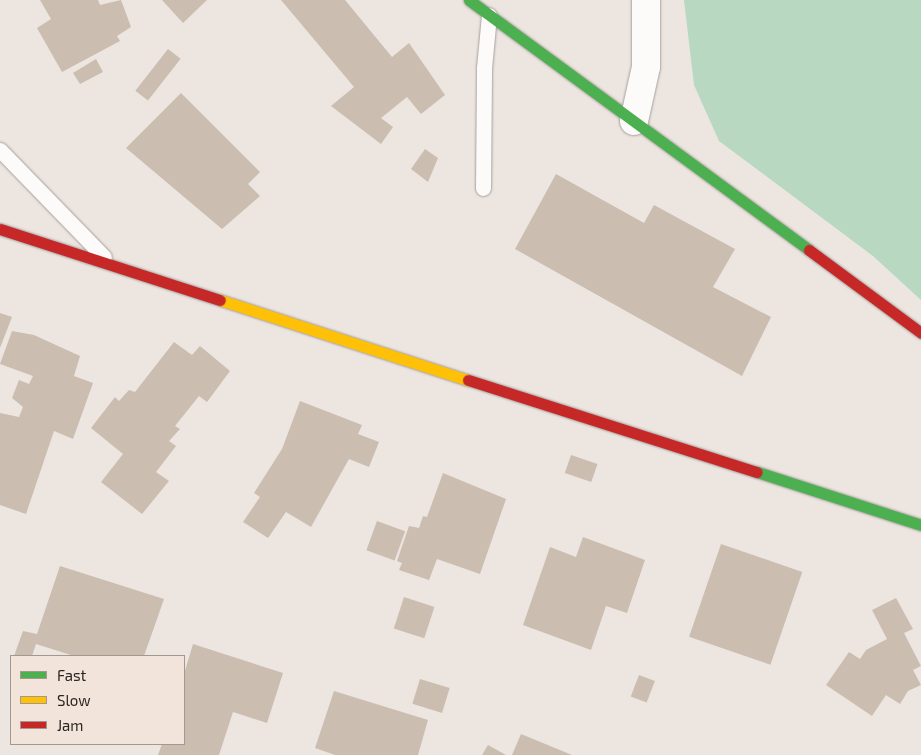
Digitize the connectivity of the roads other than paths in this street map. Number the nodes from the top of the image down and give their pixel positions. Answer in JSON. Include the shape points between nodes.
{"nodes":[{"id":1,"x":469,"y":0,"type":"edge"},
{"id":2,"x":646,"y":0,"type":"edge"},
{"id":3,"x":490,"y":15,"type":"junction"},
{"id":4,"x":634,"y":121,"type":"junction"},
{"id":5,"x":0,"y":150,"type":"edge"},
{"id":6,"x":483,"y":188,"type":"dead end"},
{"id":7,"x":0,"y":229,"type":"edge"},
{"id":8,"x":112,"y":264,"type":"junction"},
{"id":9,"x":921,"y":333,"type":"edge"},
{"id":10,"x":921,"y":525,"type":"edge"}],
"edges":[{"from":1,"to":3,"type":"main road"},
{"from":2,"to":4,"type":"street","via":[[646,67]]},
{"from":3,"to":4,"type":"main road"},
{"from":3,"to":6,"type":"lane","via":[[484,68]]},
{"from":4,"to":9,"type":"main road"},
{"from":5,"to":8,"type":"lane"},
{"from":7,"to":8,"type":"main road"},
{"from":8,"to":10,"type":"main road"}]}
